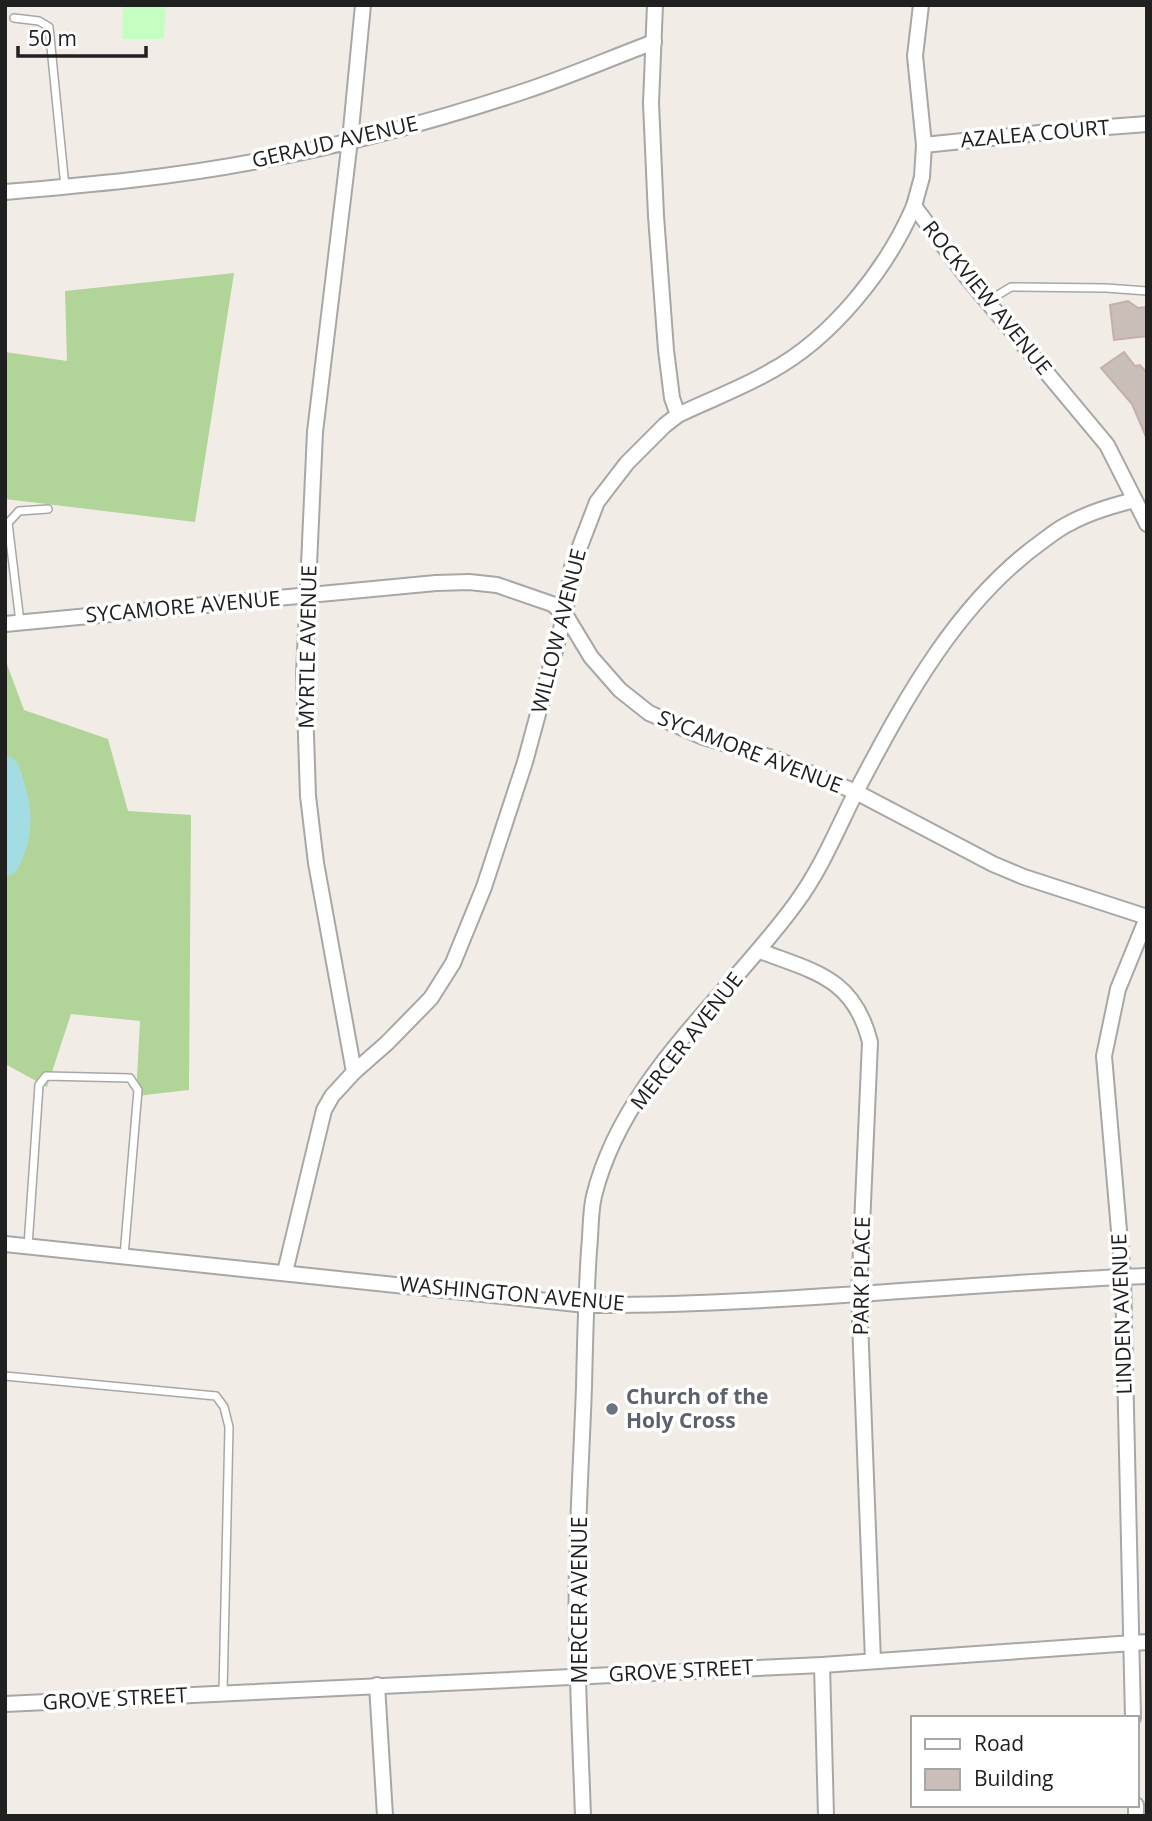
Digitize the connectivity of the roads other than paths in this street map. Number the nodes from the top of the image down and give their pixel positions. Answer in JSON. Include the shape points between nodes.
{"nodes":[{"id":1,"x":363,"y":5,"type":"edge"},
{"id":2,"x":655,"y":5,"type":"edge"},
{"id":3,"x":921,"y":5,"type":"edge"},
{"id":4,"x":14,"y":18,"type":"dead end"},
{"id":5,"x":654,"y":42,"type":"junction"},
{"id":6,"x":1147,"y":124,"type":"edge"},
{"id":7,"x":349,"y":140,"type":"junction"},
{"id":8,"x":924,"y":145,"type":"junction"},
{"id":9,"x":65,"y":187,"type":"junction"},
{"id":10,"x":5,"y":192,"type":"edge"},
{"id":11,"x":914,"y":206,"type":"junction"},
{"id":12,"x":1147,"y":291,"type":"edge"},
{"id":13,"x":987,"y":301,"type":"junction"},
{"id":14,"x":678,"y":415,"type":"junction"},
{"id":15,"x":1134,"y":500,"type":"junction"},
{"id":16,"x":48,"y":509,"type":"dead end"},
{"id":17,"x":1147,"y":524,"type":"edge"},
{"id":18,"x":309,"y":596,"type":"junction"},
{"id":19,"x":565,"y":614,"type":"junction"},
{"id":20,"x":13,"y":623,"type":"edge"},
{"id":21,"x":856,"y":792,"type":"junction"},
{"id":22,"x":1147,"y":918,"type":"edge"},
{"id":23,"x":760,"y":951,"type":"junction"},
{"id":24,"x":354,"y":1072,"type":"junction"},
{"id":25,"x":5,"y":1244,"type":"edge"},
{"id":26,"x":28,"y":1246,"type":"junction"},
{"id":27,"x":124,"y":1256,"type":"junction"},
{"id":28,"x":285,"y":1272,"type":"junction"},
{"id":29,"x":1147,"y":1276,"type":"edge"},
{"id":30,"x":1123,"y":1277,"type":"junction"},
{"id":31,"x":859,"y":1295,"type":"junction"},
{"id":32,"x":586,"y":1305,"type":"junction"},
{"id":33,"x":5,"y":1376,"type":"edge"},
{"id":34,"x":1147,"y":1642,"type":"edge"},
{"id":35,"x":1130,"y":1643,"type":"junction"},
{"id":36,"x":873,"y":1661,"type":"junction"},
{"id":37,"x":822,"y":1665,"type":"junction"},
{"id":38,"x":579,"y":1676,"type":"junction"},
{"id":39,"x":377,"y":1685,"type":"junction"},
{"id":40,"x":223,"y":1693,"type":"junction"},
{"id":41,"x":5,"y":1704,"type":"edge"},
{"id":42,"x":1133,"y":1716,"type":"edge"},
{"id":43,"x":385,"y":1816,"type":"edge"},
{"id":44,"x":583,"y":1816,"type":"edge"},
{"id":45,"x":826,"y":1816,"type":"edge"}],
"edges":[{"from":1,"to":7,"type":"street","name":"MYRTLE AVENUE"},
{"from":2,"to":5,"type":"street"},
{"from":3,"to":8,"type":"street","name":"ROCKVIEW AVENUE","via":[[915,56]]},
{"from":4,"to":9,"type":"lane","via":[[49,27]]},
{"from":5,"to":7,"type":"street","name":"GERAUD AVENUE","via":[[526,91]]},
{"from":5,"to":14,"type":"street","via":[[651,103],[657,229],[666,350]]},
{"from":6,"to":8,"type":"street","name":"AZALEA COURT"},
{"from":7,"to":9,"type":"street","name":"GERAUD AVENUE","via":[[257,161]]},
{"from":7,"to":18,"type":"street","name":"MYRTLE AVENUE","via":[[315,432]]},
{"from":8,"to":11,"type":"street","name":"ROCKVIEW AVENUE"},
{"from":9,"to":10,"type":"street","name":"GERAUD AVENUE"},
{"from":11,"to":13,"type":"street","name":"ROCKVIEW AVENUE"},
{"from":11,"to":14,"type":"street","name":"WILLOW AVENUE","via":[[901,238],[843,316],[772,371]]},
{"from":12,"to":13,"type":"lane","via":[[1011,287]]},
{"from":13,"to":15,"type":"street","name":"ROCKVIEW AVENUE","via":[[1107,445]]},
{"from":14,"to":19,"type":"street","name":"WILLOW AVENUE","via":[[627,463],[597,502],[572,567]]},
{"from":15,"to":17,"type":"street","name":"ROCKVIEW AVENUE"},
{"from":15,"to":21,"type":"street","name":"MERCER AVENUE","via":[[1067,524],[1024,554],[989,588],[922,673]]},
{"from":16,"to":20,"type":"lane","via":[[19,511],[8,523]]},
{"from":18,"to":19,"type":"street","name":"SYCAMORE AVENUE","via":[[469,582],[497,585],[552,604]]},
{"from":18,"to":20,"type":"street","name":"SYCAMORE AVENUE"},
{"from":18,"to":24,"type":"street","name":"MYRTLE AVENUE","via":[[304,676],[309,796],[316,863]]},
{"from":19,"to":21,"type":"street","name":"SYCAMORE AVENUE","via":[[592,657],[620,690],[649,713]]},
{"from":19,"to":24,"type":"street","name":"WILLOW AVENUE","via":[[492,862],[453,963],[431,998]]},
{"from":21,"to":22,"type":"street","name":"SYCAMORE AVENUE","via":[[1003,868]]},
{"from":21,"to":23,"type":"street","name":"MERCER AVENUE","via":[[800,899]]},
{"from":22,"to":30,"type":"street","name":"LINDEN AVENUE","via":[[1118,989],[1104,1056]]},
{"from":23,"to":31,"type":"street","name":"PARK PLACE","via":[[826,976],[847,993],[866,1027],[870,1042]]},
{"from":23,"to":32,"type":"street","name":"MERCER AVENUE","via":[[669,1056],[630,1111],[604,1161],[593,1201]]},
{"from":24,"to":28,"type":"street","via":[[324,1110]]},
{"from":25,"to":26,"type":"street","name":"WASHINGTON AVENUE"},
{"from":26,"to":27,"type":"street","name":"WASHINGTON AVENUE"},
{"from":26,"to":27,"type":"lane","via":[[39,1085],[46,1076],[130,1078],[138,1090]]},
{"from":27,"to":28,"type":"street","name":"WASHINGTON AVENUE"},
{"from":28,"to":32,"type":"street","name":"WASHINGTON AVENUE"},
{"from":29,"to":30,"type":"street","name":"WASHINGTON AVENUE"},
{"from":30,"to":31,"type":"street","name":"WASHINGTON AVENUE"},
{"from":30,"to":35,"type":"street","name":"LINDEN AVENUE"},
{"from":31,"to":32,"type":"street","name":"WASHINGTON AVENUE"},
{"from":31,"to":36,"type":"street","name":"PARK PLACE"},
{"from":32,"to":38,"type":"street","name":"MERCER AVENUE"},
{"from":33,"to":40,"type":"lane","via":[[216,1396],[224,1407],[229,1427]]},
{"from":34,"to":35,"type":"street","name":"GROVE STREET"},
{"from":35,"to":36,"type":"street","name":"GROVE STREET"},
{"from":35,"to":42,"type":"street","name":"LINDEN AVENUE"},
{"from":36,"to":37,"type":"street","name":"GROVE STREET"},
{"from":37,"to":38,"type":"street","name":"GROVE STREET"},
{"from":37,"to":45,"type":"street"},
{"from":38,"to":39,"type":"street","name":"GROVE STREET"},
{"from":38,"to":44,"type":"street","name":"MERCER AVENUE"},
{"from":39,"to":40,"type":"street","name":"GROVE STREET"},
{"from":39,"to":43,"type":"street"},
{"from":40,"to":41,"type":"street","name":"GROVE STREET"}]}
